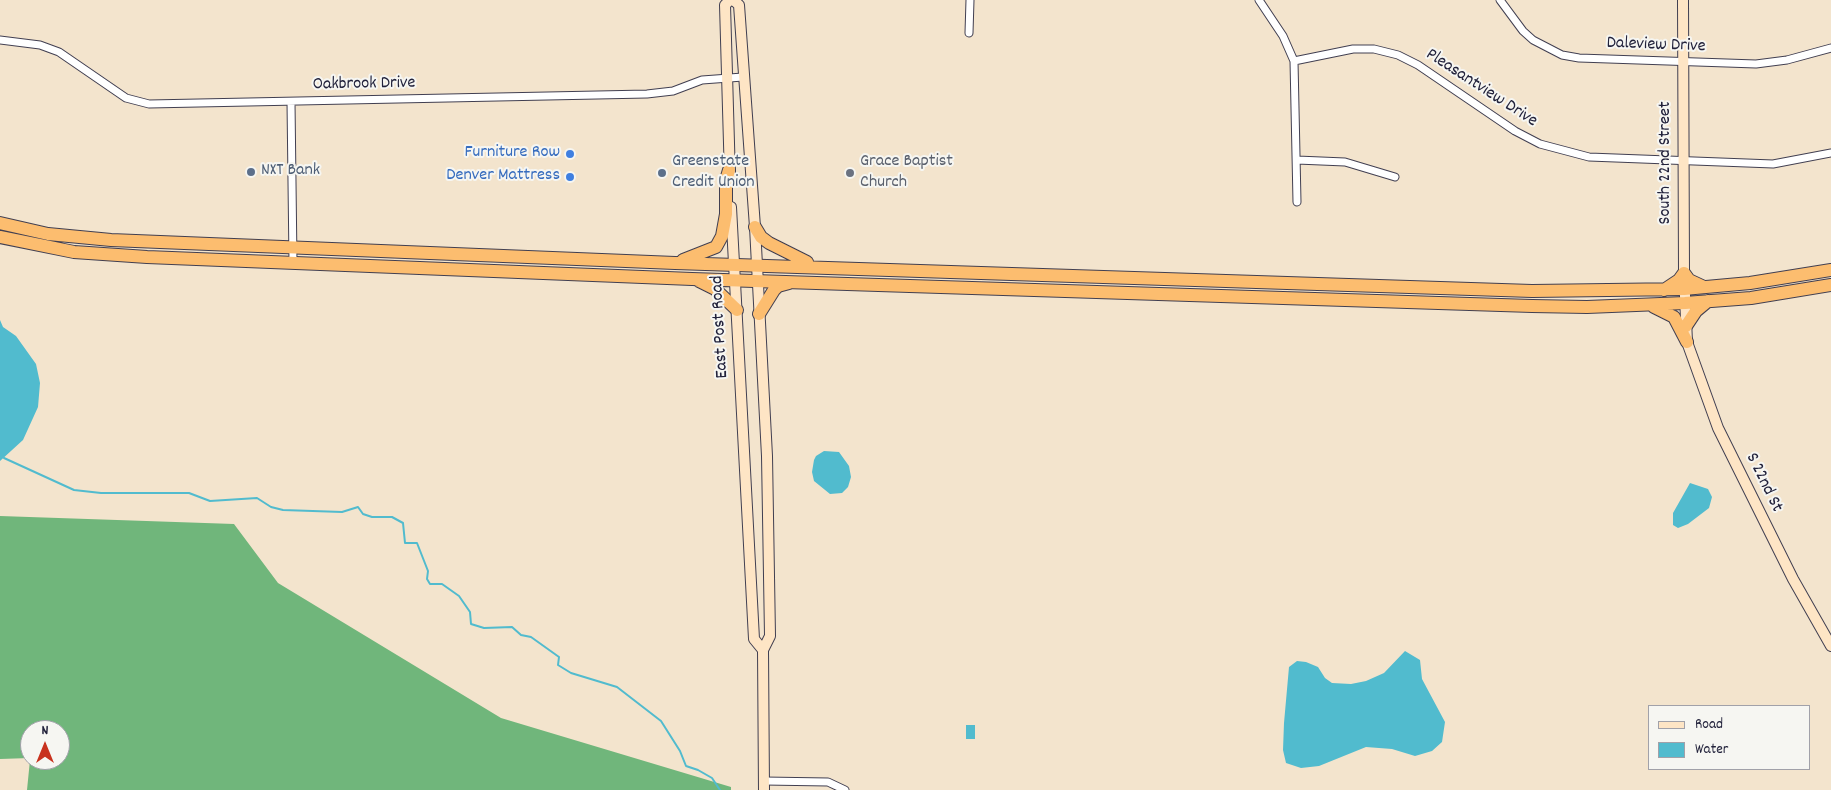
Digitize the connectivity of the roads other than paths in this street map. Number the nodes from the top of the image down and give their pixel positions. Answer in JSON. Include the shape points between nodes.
{"nodes":[{"id":1,"x":731,"y":0,"type":"edge"},
{"id":2,"x":970,"y":0,"type":"edge"},
{"id":3,"x":1259,"y":0,"type":"edge"},
{"id":4,"x":1500,"y":0,"type":"edge"},
{"id":5,"x":1683,"y":0,"type":"edge"},
{"id":6,"x":969,"y":33,"type":"dead end"},
{"id":7,"x":0,"y":40,"type":"edge"},
{"id":8,"x":1831,"y":48,"type":"edge"},
{"id":9,"x":1294,"y":62,"type":"junction"},
{"id":10,"x":1683,"y":62,"type":"junction"},
{"id":11,"x":743,"y":77,"type":"junction"},
{"id":12,"x":726,"y":78,"type":"junction"},
{"id":13,"x":291,"y":102,"type":"junction"},
{"id":14,"x":1831,"y":153,"type":"edge"},
{"id":15,"x":1297,"y":160,"type":"junction"},
{"id":16,"x":1683,"y":162,"type":"junction"},
{"id":17,"x":729,"y":170,"type":"junction"},
{"id":18,"x":1395,"y":177,"type":"dead end"},
{"id":19,"x":1297,"y":202,"type":"dead end"},
{"id":20,"x":0,"y":223,"type":"edge"},
{"id":21,"x":755,"y":226,"type":"junction"},
{"id":22,"x":0,"y":237,"type":"edge"},
{"id":23,"x":294,"y":248,"type":"junction"},
{"id":24,"x":293,"y":262,"type":"junction"},
{"id":25,"x":675,"y":263,"type":"junction"},
{"id":26,"x":734,"y":264,"type":"junction"},
{"id":27,"x":757,"y":264,"type":"junction"},
{"id":28,"x":816,"y":266,"type":"junction"},
{"id":29,"x":1831,"y":270,"type":"edge"},
{"id":30,"x":1684,"y":273,"type":"junction"},
{"id":31,"x":692,"y":279,"type":"junction"},
{"id":32,"x":735,"y":280,"type":"junction"},
{"id":33,"x":757,"y":281,"type":"junction"},
{"id":34,"x":793,"y":282,"type":"junction"},
{"id":35,"x":1831,"y":285,"type":"edge"},
{"id":36,"x":1704,"y":287,"type":"junction"},
{"id":37,"x":1684,"y":289,"type":"junction"},
{"id":38,"x":1664,"y":290,"type":"junction"},
{"id":39,"x":1708,"y":301,"type":"junction"},
{"id":40,"x":1684,"y":303,"type":"junction"},
{"id":41,"x":1647,"y":305,"type":"junction"},
{"id":42,"x":737,"y":310,"type":"junction"},
{"id":43,"x":759,"y":314,"type":"junction"},
{"id":44,"x":1686,"y":326,"type":"junction"},
{"id":45,"x":1688,"y":342,"type":"junction"},
{"id":46,"x":1831,"y":646,"type":"edge"},
{"id":47,"x":763,"y":650,"type":"junction"},
{"id":48,"x":764,"y":785,"type":"edge"},
{"id":49,"x":846,"y":790,"type":"edge"}],
"edges":[{"from":1,"to":11,"type":"main road","name":"East Post Road","via":[[739,5]]},
{"from":1,"to":12,"type":"main road","name":"East Post Road","via":[[725,5]]},
{"from":2,"to":6,"type":"street"},
{"from":3,"to":9,"type":"street","via":[[1283,36]]},
{"from":4,"to":10,"type":"street","name":"Daleview Drive","via":[[1533,40],[1562,54],[1579,58]]},
{"from":5,"to":10,"type":"main road","name":"South 22nd Street"},
{"from":7,"to":13,"type":"street","name":"Oakbrook Drive","via":[[40,45],[59,52],[138,103]]},
{"from":8,"to":10,"type":"street","name":"Daleview Drive","via":[[1770,63]]},
{"from":9,"to":15,"type":"street"},
{"from":9,"to":16,"type":"street","name":"Pleasantview Drive","via":[[1353,49],[1382,51],[1418,65],[1515,131],[1540,144],[1590,157]]},
{"from":10,"to":16,"type":"main road","name":"South 22nd Street"},
{"from":11,"to":12,"type":"street","name":"Oakbrook Drive"},
{"from":11,"to":21,"type":"main road","name":"East Post Road"},
{"from":12,"to":13,"type":"street","name":"Oakbrook Drive","via":[[702,80],[672,91],[648,94]]},
{"from":12,"to":17,"type":"main road","name":"East Post Road"},
{"from":13,"to":23,"type":"street"},
{"from":14,"to":16,"type":"street","name":"Pleasantview Drive","via":[[1773,164]]},
{"from":15,"to":18,"type":"street","via":[[1345,162]]},
{"from":15,"to":19,"type":"street"},
{"from":16,"to":30,"type":"main road","name":"South 22nd Street"},
{"from":17,"to":25,"type":"highway","via":[[726,214],[722,236],[716,247]]},
{"from":17,"to":26,"type":"main road","name":"East Post Road"},
{"from":20,"to":23,"type":"highway","via":[[48,234],[111,240]]},
{"from":21,"to":27,"type":"main road","name":"East Post Road"},
{"from":21,"to":28,"type":"highway","via":[[761,237],[780,250]]},
{"from":22,"to":24,"type":"highway","via":[[45,247],[109,255]]},
{"from":23,"to":24,"type":"street"},
{"from":23,"to":25,"type":"highway"},
{"from":24,"to":31,"type":"highway"},
{"from":25,"to":26,"type":"highway"},
{"from":26,"to":27,"type":"highway"},
{"from":26,"to":32,"type":"main road","name":"East Post Road"},
{"from":27,"to":28,"type":"highway"},
{"from":27,"to":33,"type":"main road","name":"East Post Road"},
{"from":28,"to":38,"type":"highway","via":[[1532,291]]},
{"from":29,"to":36,"type":"highway","via":[[1750,284]]},
{"from":30,"to":36,"type":"highway","via":[[1689,280]]},
{"from":30,"to":37,"type":"main road","name":"South 22nd Street"},
{"from":30,"to":38,"type":"highway"},
{"from":31,"to":32,"type":"highway"},
{"from":31,"to":42,"type":"highway","via":[[716,289]]},
{"from":32,"to":33,"type":"highway"},
{"from":32,"to":42,"type":"main road","name":"East Post Road"},
{"from":33,"to":34,"type":"highway"},
{"from":33,"to":43,"type":"main road","name":"East Post Road"},
{"from":34,"to":41,"type":"highway","via":[[1522,305]]},
{"from":34,"to":43,"type":"highway","via":[[778,286]]},
{"from":35,"to":39,"type":"highway","via":[[1751,298]]},
{"from":36,"to":37,"type":"highway"},
{"from":37,"to":38,"type":"highway"},
{"from":37,"to":40,"type":"main road","name":"South 22nd Street"},
{"from":39,"to":40,"type":"highway"},
{"from":39,"to":44,"type":"highway"},
{"from":40,"to":41,"type":"highway"},
{"from":40,"to":44,"type":"main road","name":"South 22nd Street"},
{"from":41,"to":45,"type":"highway","via":[[1674,317]]},
{"from":42,"to":47,"type":"main road","name":"East Post Road","via":[[754,639]]},
{"from":43,"to":47,"type":"main road","name":"East Post Road","via":[[770,546],[770,636]]},
{"from":44,"to":45,"type":"main road","name":"S 22nd St"},
{"from":45,"to":46,"type":"main road","name":"S 22nd St","via":[[1722,435],[1789,572]]},
{"from":47,"to":48,"type":"main road","name":"East Post Road"},
{"from":48,"to":49,"type":"street","via":[[828,782]]}]}
